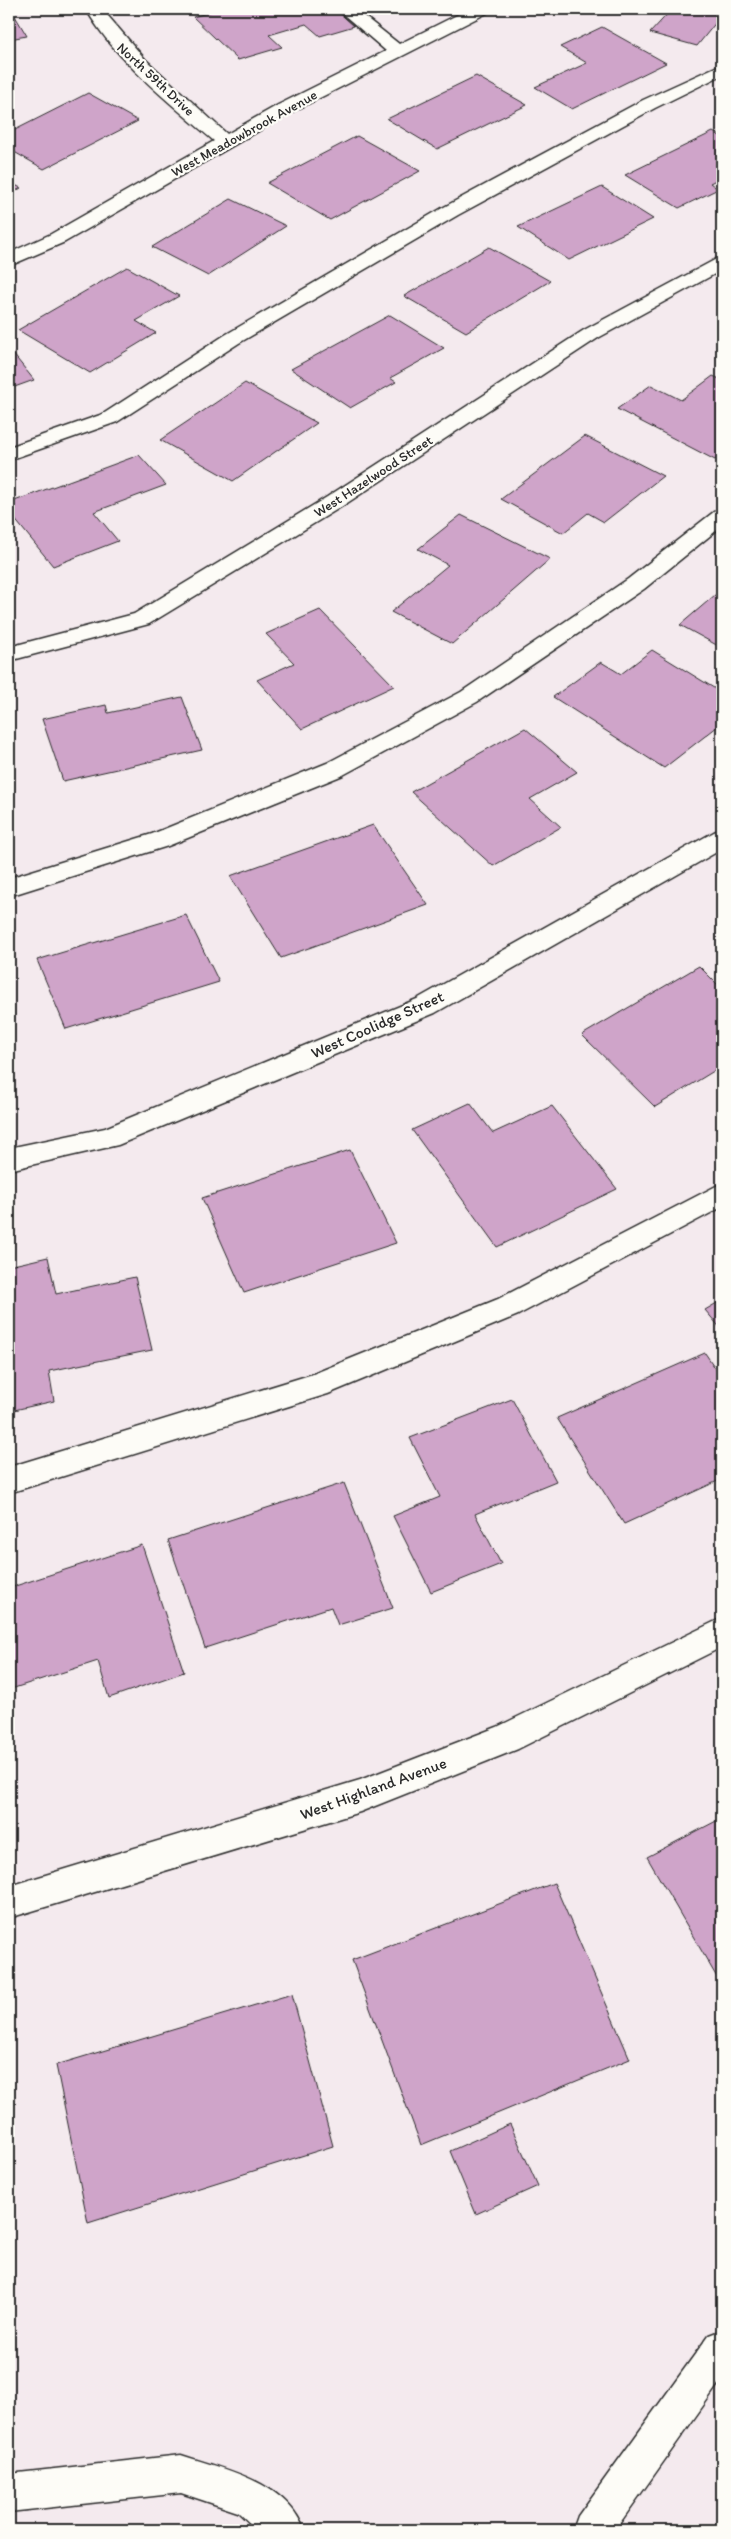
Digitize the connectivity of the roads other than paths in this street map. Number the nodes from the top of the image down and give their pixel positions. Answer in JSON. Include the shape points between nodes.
{"nodes":[{"id":1,"x":94,"y":9,"type":"edge"},
{"id":2,"x":345,"y":9,"type":"edge"},
{"id":3,"x":481,"y":9,"type":"edge"},
{"id":4,"x":397,"y":51,"type":"junction"},
{"id":5,"x":722,"y":69,"type":"edge"},
{"id":6,"x":226,"y":142,"type":"junction"},
{"id":7,"x":9,"y":260,"type":"edge"},
{"id":8,"x":722,"y":262,"type":"edge"},
{"id":9,"x":9,"y":454,"type":"edge"},
{"id":10,"x":722,"y":516,"type":"edge"},
{"id":11,"x":9,"y":654,"type":"edge"},
{"id":12,"x":722,"y":838,"type":"edge"},
{"id":13,"x":9,"y":887,"type":"edge"},
{"id":14,"x":9,"y":1159,"type":"edge"},
{"id":15,"x":722,"y":1194,"type":"edge"},
{"id":16,"x":9,"y":1480,"type":"edge"},
{"id":17,"x":722,"y":1632,"type":"edge"},
{"id":18,"x":9,"y":1902,"type":"edge"},
{"id":19,"x":722,"y":2348,"type":"edge"},
{"id":20,"x":9,"y":2493,"type":"edge"},
{"id":21,"x":285,"y":2530,"type":"edge"},
{"id":22,"x":592,"y":2530,"type":"edge"}],
"edges":[{"from":1,"to":6,"type":"street","name":"North 59th Drive","via":[[114,39],[172,97]]},
{"from":2,"to":4,"type":"street"},
{"from":3,"to":4,"type":"street","name":"West Meadowbrook Avenue"},
{"from":4,"to":6,"type":"street","name":"West Meadowbrook Avenue"},
{"from":5,"to":9,"type":"street","via":[[649,104],[451,212],[232,339],[110,418]]},
{"from":6,"to":7,"type":"street","name":"West Meadowbrook Avenue","via":[[58,238]]},
{"from":8,"to":11,"type":"street","name":"West Hazelwood Street","via":[[591,334],[334,502],[141,618]]},
{"from":10,"to":13,"type":"street","via":[[636,584],[469,697],[335,769],[160,840]]},
{"from":12,"to":14,"type":"street","name":"West Coolidge Street","via":[[426,1006],[109,1138]]},
{"from":15,"to":16,"type":"street","via":[[508,1307],[318,1385]]},
{"from":17,"to":18,"type":"street","name":"West Highland Avenue","via":[[507,1738],[360,1796]]},
{"from":19,"to":22,"type":"street"},
{"from":20,"to":21,"type":"street","via":[[181,2474],[250,2497]]}]}
